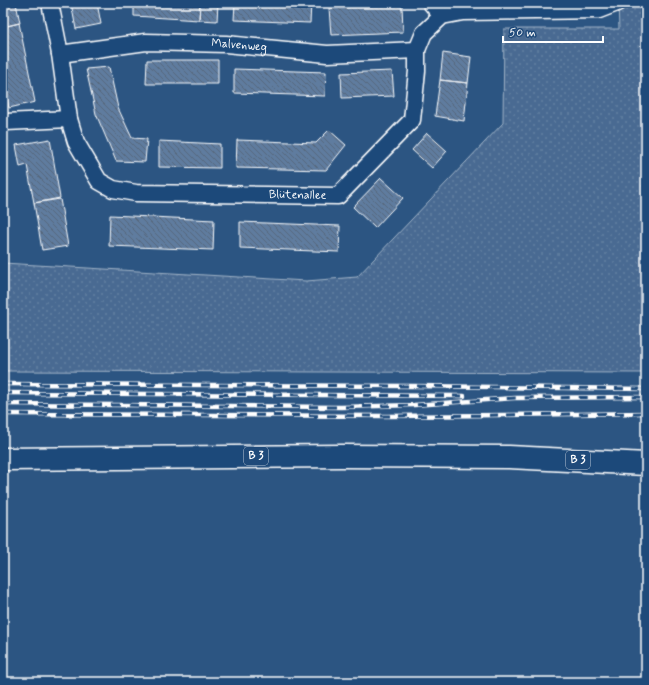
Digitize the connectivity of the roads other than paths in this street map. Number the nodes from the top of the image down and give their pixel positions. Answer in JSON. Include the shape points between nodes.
{"nodes":[{"id":1,"x":50,"y":3,"type":"edge"},
{"id":2,"x":431,"y":3,"type":"edge"},
{"id":3,"x":616,"y":3,"type":"edge"},
{"id":4,"x":442,"y":16,"type":"junction"},
{"id":5,"x":417,"y":50,"type":"junction"},
{"id":6,"x":60,"y":54,"type":"junction"},
{"id":7,"x":69,"y":119,"type":"junction"},
{"id":8,"x":3,"y":121,"type":"edge"},
{"id":9,"x":3,"y":459,"type":"edge"},
{"id":10,"x":646,"y":464,"type":"edge"}],
"edges":[{"from":1,"to":6,"type":"street","name":"Blütenallee"},
{"from":2,"to":4,"type":"street"},
{"from":3,"to":4,"type":"street","via":[[599,10],[464,12]]},
{"from":4,"to":5,"type":"street","name":"Blütenallee","via":[[424,33]]},
{"from":5,"to":6,"type":"street","name":"Malvenweg","via":[[327,54],[226,44],[146,42]]},
{"from":5,"to":7,"type":"street","name":"Blütenallee","via":[[412,120],[338,196],[136,193],[113,189],[99,181],[76,142]]},
{"from":6,"to":7,"type":"street","name":"Blütenallee"},
{"from":7,"to":8,"type":"street"},
{"from":9,"to":10,"type":"main road","number":"B 3","via":[[509,457]]}]}
